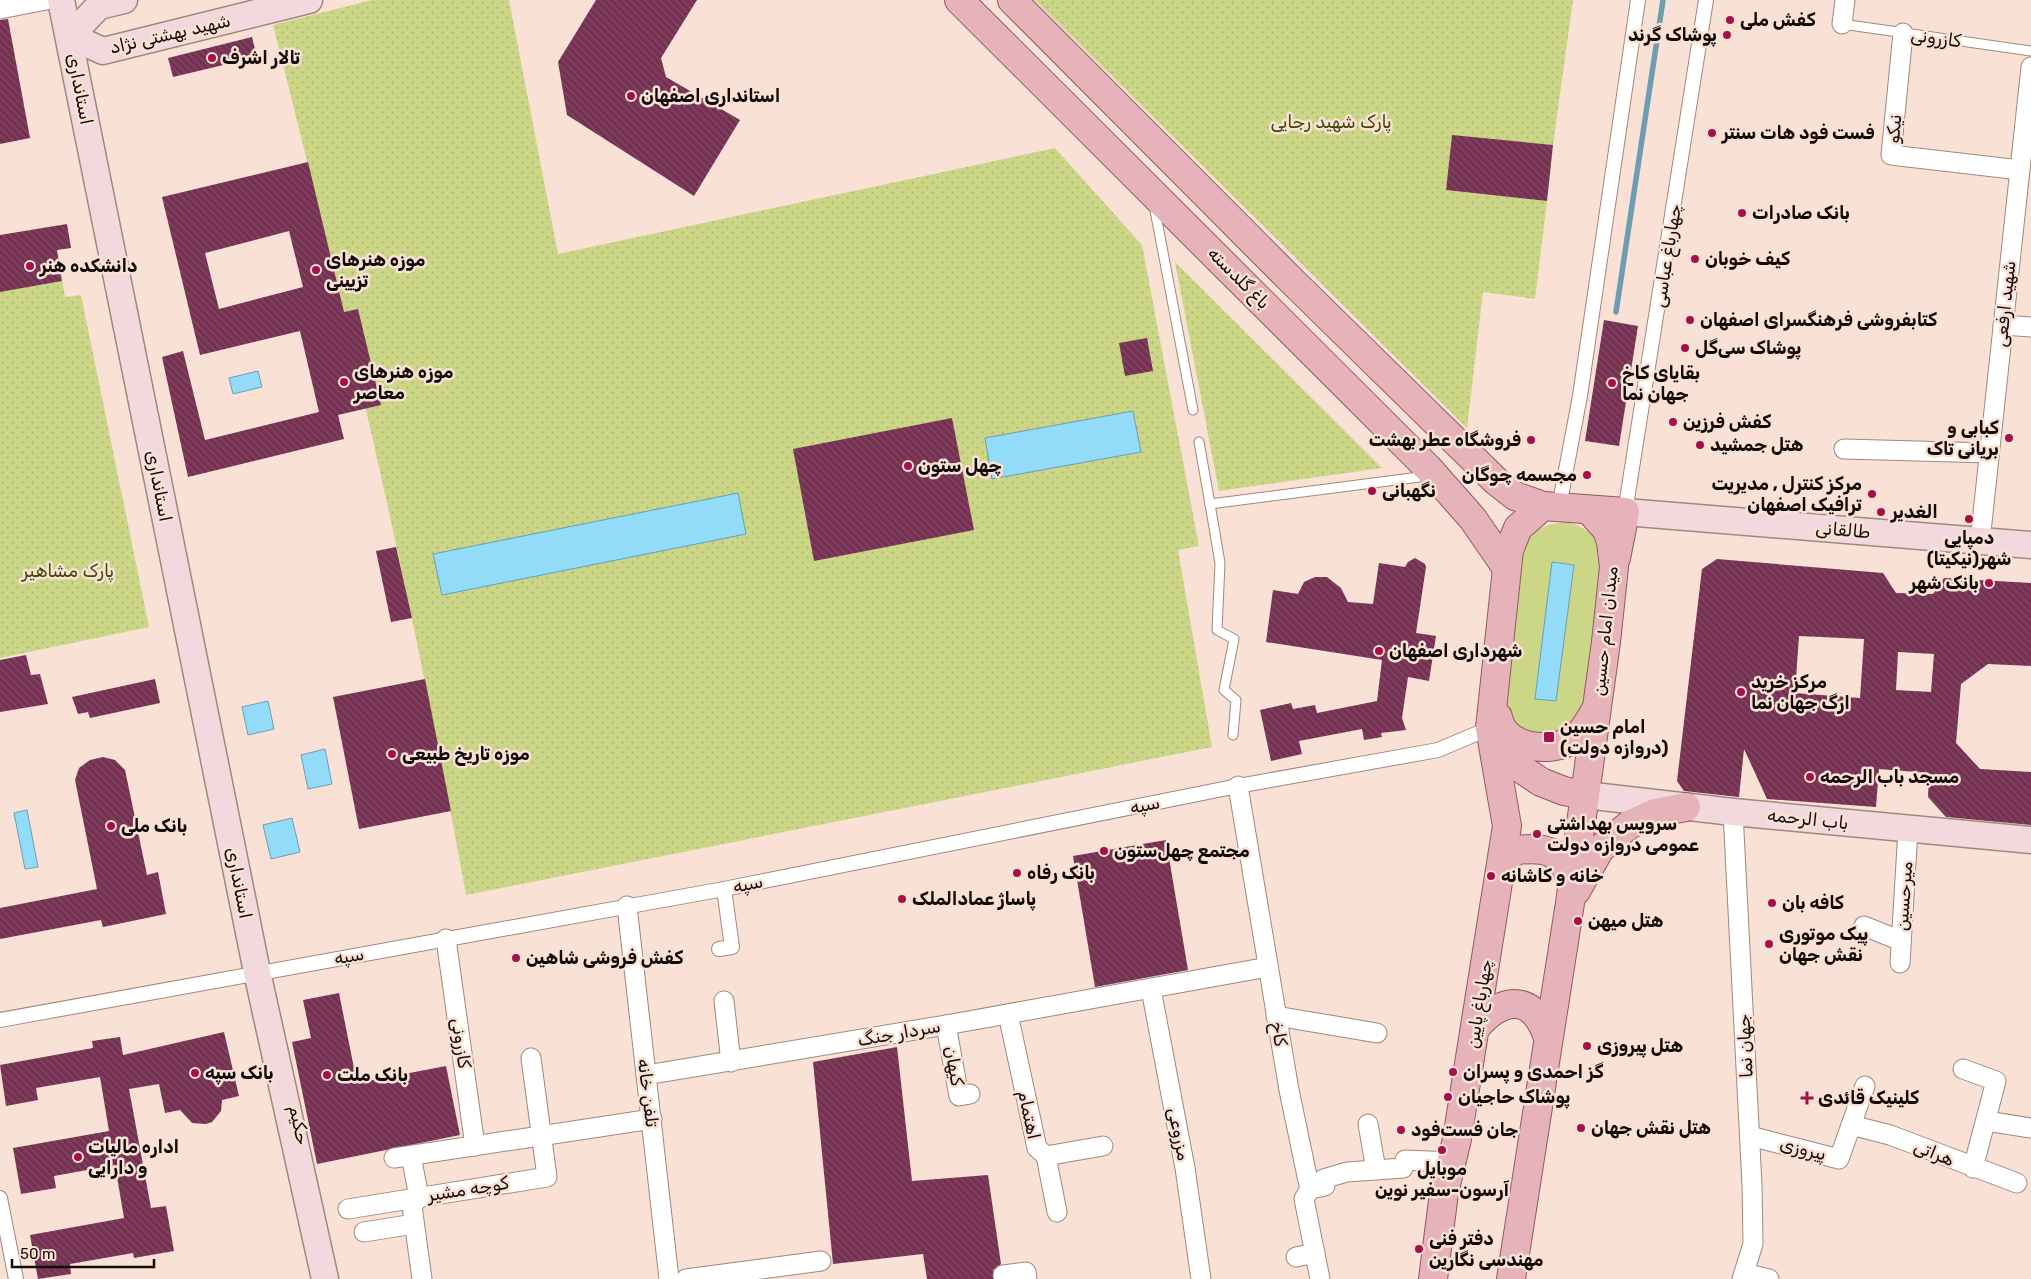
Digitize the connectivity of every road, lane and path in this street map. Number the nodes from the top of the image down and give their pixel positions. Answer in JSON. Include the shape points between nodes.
{"nodes":[{"id":1,"x":46,"y":0,"type":"edge"},
{"id":2,"x":61,"y":0,"type":"edge"},
{"id":3,"x":68,"y":0,"type":"edge"},
{"id":4,"x":124,"y":0,"type":"edge"},
{"id":5,"x":309,"y":0,"type":"edge"},
{"id":6,"x":958,"y":0,"type":"edge"},
{"id":7,"x":1012,"y":0,"type":"edge"},
{"id":8,"x":1638,"y":0,"type":"edge"},
{"id":9,"x":1706,"y":0,"type":"edge"},
{"id":10,"x":1845,"y":0,"type":"edge"},
{"id":11,"x":0,"y":9,"type":"edge"},
{"id":12,"x":1842,"y":24,"type":"joint"},
{"id":13,"x":1903,"y":33,"type":"junction"},
{"id":14,"x":1046,"y":35,"type":"junction"},
{"id":15,"x":70,"y":36,"type":"junction"},
{"id":16,"x":2031,"y":50,"type":"edge"},
{"id":17,"x":1021,"y":61,"type":"junction"},
{"id":18,"x":2031,"y":67,"type":"edge"},
{"id":19,"x":2020,"y":170,"type":"junction"},
{"id":20,"x":1151,"y":190,"type":"junction"},
{"id":21,"x":2003,"y":325,"type":"junction"},
{"id":22,"x":2031,"y":327,"type":"edge"},
{"id":23,"x":1385,"y":374,"type":"junction"},
{"id":24,"x":1359,"y":398,"type":"junction"},
{"id":25,"x":1193,"y":410,"type":"dead end"},
{"id":26,"x":1199,"y":442,"type":"dead end"},
{"id":27,"x":1844,"y":449,"type":"dead end"},
{"id":28,"x":1989,"y":453,"type":"junction"},
{"id":29,"x":1434,"y":475,"type":"junction"},
{"id":30,"x":1210,"y":504,"type":"junction"},
{"id":31,"x":1551,"y":507,"type":"junction"},
{"id":32,"x":1589,"y":510,"type":"junction"},
{"id":33,"x":1625,"y":512,"type":"junction"},
{"id":34,"x":1980,"y":541,"type":"junction"},
{"id":35,"x":2031,"y":545,"type":"edge"},
{"id":36,"x":1506,"y":567,"type":"junction"},
{"id":37,"x":1614,"y":567,"type":"junction"},
{"id":38,"x":1494,"y":693,"type":"junction"},
{"id":39,"x":1597,"y":707,"type":"junction"},
{"id":40,"x":1490,"y":728,"type":"junction"},
{"id":41,"x":1233,"y":735,"type":"dead end"},
{"id":42,"x":1238,"y":786,"type":"junction"},
{"id":43,"x":1584,"y":795,"type":"junction"},
{"id":44,"x":1686,"y":807,"type":"junction"},
{"id":45,"x":1734,"y":812,"type":"junction"},
{"id":46,"x":1908,"y":830,"type":"junction"},
{"id":47,"x":2031,"y":840,"type":"edge"},
{"id":48,"x":1502,"y":862,"type":"junction"},
{"id":49,"x":724,"y":889,"type":"junction"},
{"id":50,"x":1571,"y":892,"type":"junction"},
{"id":51,"x":626,"y":906,"type":"junction"},
{"id":52,"x":1864,"y":926,"type":"dead end"},
{"id":53,"x":446,"y":939,"type":"junction"},
{"id":54,"x":1902,"y":941,"type":"junction"},
{"id":55,"x":719,"y":949,"type":"dead end"},
{"id":56,"x":1900,"y":964,"type":"dead end"},
{"id":57,"x":1268,"y":967,"type":"junction"},
{"id":58,"x":261,"y":971,"type":"junction"},
{"id":59,"x":1152,"y":989,"type":"junction"},
{"id":60,"x":724,"y":1001,"type":"dead end"},
{"id":61,"x":1008,"y":1014,"type":"junction"},
{"id":62,"x":1276,"y":1016,"type":"junction"},
{"id":63,"x":0,"y":1020,"type":"edge"},
{"id":64,"x":946,"y":1025,"type":"junction"},
{"id":65,"x":1476,"y":1026,"type":"junction"},
{"id":66,"x":1377,"y":1033,"type":"dead end"},
{"id":67,"x":1548,"y":1038,"type":"junction"},
{"id":68,"x":531,"y":1058,"type":"dead end"},
{"id":69,"x":732,"y":1062,"type":"junction"},
{"id":70,"x":1964,"y":1069,"type":"dead end"},
{"id":71,"x":646,"y":1076,"type":"junction"},
{"id":72,"x":1865,"y":1086,"type":"dead end"},
{"id":73,"x":970,"y":1094,"type":"dead end"},
{"id":74,"x":652,"y":1119,"type":"junction"},
{"id":75,"x":1986,"y":1121,"type":"junction"},
{"id":76,"x":1368,"y":1124,"type":"dead end"},
{"id":77,"x":1851,"y":1124,"type":"junction"},
{"id":78,"x":2031,"y":1128,"type":"edge"},
{"id":79,"x":543,"y":1136,"type":"junction"},
{"id":80,"x":1750,"y":1136,"type":"junction"},
{"id":81,"x":475,"y":1146,"type":"junction"},
{"id":82,"x":1103,"y":1146,"type":"dead end"},
{"id":83,"x":1046,"y":1156,"type":"junction"},
{"id":84,"x":1452,"y":1162,"type":"junction"},
{"id":85,"x":1973,"y":1168,"type":"junction"},
{"id":86,"x":1376,"y":1170,"type":"junction"},
{"id":87,"x":2017,"y":1183,"type":"dead end"},
{"id":88,"x":1310,"y":1189,"type":"junction"},
{"id":89,"x":420,"y":1196,"type":"junction"},
{"id":90,"x":0,"y":1198,"type":"edge"},
{"id":91,"x":348,"y":1209,"type":"dead end"},
{"id":92,"x":1057,"y":1212,"type":"dead end"},
{"id":93,"x":414,"y":1224,"type":"junction"},
{"id":94,"x":364,"y":1232,"type":"dead end"},
{"id":95,"x":821,"y":1261,"type":"dead end"},
{"id":96,"x":1003,"y":1274,"type":"dead end"},
{"id":97,"x":1743,"y":1276,"type":"edge"},
{"id":98,"x":16,"y":1279,"type":"edge"},
{"id":99,"x":325,"y":1279,"type":"edge"},
{"id":100,"x":332,"y":1279,"type":"edge"},
{"id":101,"x":422,"y":1279,"type":"edge"},
{"id":102,"x":669,"y":1279,"type":"edge"},
{"id":103,"x":686,"y":1279,"type":"edge"},
{"id":104,"x":1027,"y":1279,"type":"edge"},
{"id":105,"x":1201,"y":1279,"type":"edge"},
{"id":106,"x":1320,"y":1279,"type":"edge"},
{"id":107,"x":1432,"y":1279,"type":"edge"},
{"id":108,"x":1511,"y":1279,"type":"edge"},
{"id":109,"x":1769,"y":1279,"type":"edge"}],
"edges":[{"from":1,"to":11,"type":"street"},
{"from":2,"to":15,"type":"main road","name":"استانداری"},
{"from":3,"to":58,"type":"lane","name":"استانداری"},
{"from":4,"to":15,"type":"main road","via":[[99,6]]},
{"from":5,"to":15,"type":"main road","name":"شهید بهشتی نژاد","via":[[102,51]]},
{"from":6,"to":17,"type":"main road","name":"باغ گلدسته"},
{"from":7,"to":14,"type":"main road","name":"باغ گلدسته"},
{"from":8,"to":31,"type":"street","via":[[1580,396]]},
{"from":9,"to":33,"type":"street","name":"چهارباغ عباسی"},
{"from":10,"to":12,"type":"street"},
{"from":12,"to":13,"type":"lane","name":"کازرونی"},
{"from":13,"to":16,"type":"lane","name":"کازرونی"},
{"from":13,"to":19,"type":"street","name":"نیکو","via":[[1892,155]]},
{"from":14,"to":17,"type":"main road"},
{"from":14,"to":23,"type":"main road","name":"باغ گلدسته"},
{"from":15,"to":58,"type":"main road","name":"استانداری"},
{"from":17,"to":20,"type":"main road","name":"باغ گلدسته"},
{"from":18,"to":19,"type":"street","name":"شهید ارفعی"},
{"from":19,"to":21,"type":"street","name":"شهید ارفعی"},
{"from":20,"to":24,"type":"main road","name":"باغ گلدسته"},
{"from":20,"to":25,"type":"lane"},
{"from":21,"to":22,"type":"street"},
{"from":21,"to":28,"type":"street","name":"شهید ارفعی"},
{"from":23,"to":24,"type":"main road"},
{"from":23,"to":31,"type":"main road","name":"باغ گلدسته","via":[[1497,482],[1515,496]]},
{"from":24,"to":29,"type":"main road","name":"باغ گلدسته"},
{"from":26,"to":30,"type":"lane"},
{"from":27,"to":28,"type":"street"},
{"from":28,"to":34,"type":"street","name":"شهید ارفعی"},
{"from":29,"to":30,"type":"lane"},
{"from":29,"to":36,"type":"main road","name":"باغ گلدسته","via":[[1473,519]]},
{"from":30,"to":41,"type":"lane","via":[[1220,563],[1217,630],[1234,639],[1224,690],[1236,700]]},
{"from":31,"to":32,"type":"main road"},
{"from":31,"to":36,"type":"main road","name":"میدان امام حسین","via":[[1518,528]]},
{"from":32,"to":33,"type":"main road"},
{"from":32,"to":37,"type":"main road","name":"میدان امام حسین","via":[[1607,530]]},
{"from":33,"to":34,"type":"main road","name":"طالقانی"},
{"from":33,"to":37,"type":"main road"},
{"from":34,"to":35,"type":"main road","name":"طالقانی"},
{"from":36,"to":38,"type":"main road","name":"میدان امام حسین"},
{"from":37,"to":39,"type":"main road","name":"میدان امام حسین"},
{"from":38,"to":39,"type":"main road","name":"میدان امام حسین","via":[[1500,725],[1516,740],[1535,747],[1549,748],[1575,739],[1585,729]]},
{"from":38,"to":40,"type":"main road","name":"میدان امام حسین"},
{"from":39,"to":43,"type":"main road","name":"میدان امام حسین"},
{"from":40,"to":42,"type":"street","name":"سپه","via":[[1438,750]]},
{"from":40,"to":43,"type":"main road","via":[[1506,754],[1520,768],[1540,782]]},
{"from":40,"to":48,"type":"main road","name":"چهارباغ پایین","via":[[1507,826]]},
{"from":42,"to":49,"type":"street","name":"سپه"},
{"from":42,"to":57,"type":"street","name":"کاخ"},
{"from":43,"to":44,"type":"main road","name":"باب الرحمه"},
{"from":43,"to":50,"type":"main road"},
{"from":44,"to":45,"type":"main road","name":"باب الرحمه"},
{"from":44,"to":50,"type":"main road","via":[[1646,817],[1629,825],[1600,849]]},
{"from":45,"to":46,"type":"main road","name":"باب الرحمه"},
{"from":45,"to":80,"type":"street","name":"جهان نما"},
{"from":46,"to":47,"type":"main road","name":"باب الرحمه"},
{"from":46,"to":54,"type":"street","name":"میرحسین"},
{"from":48,"to":50,"type":"main road","via":[[1516,850],[1545,849],[1564,863]]},
{"from":48,"to":65,"type":"main road","name":"چهارباغ پایین"},
{"from":49,"to":51,"type":"street","name":"سپه"},
{"from":49,"to":55,"type":"street","via":[[732,947]]},
{"from":50,"to":67,"type":"main road"},
{"from":51,"to":53,"type":"street","name":"سپه"},
{"from":51,"to":71,"type":"street","name":"تلفن خانه"},
{"from":52,"to":54,"type":"street"},
{"from":53,"to":58,"type":"street","name":"سپه"},
{"from":53,"to":81,"type":"street","name":"کازرونی"},
{"from":54,"to":56,"type":"street","name":"میرحسین"},
{"from":57,"to":59,"type":"street","name":"سردار جنگ"},
{"from":57,"to":62,"type":"street","name":"کاخ"},
{"from":58,"to":63,"type":"street","name":"سپه"},
{"from":58,"to":99,"type":"main road","name":"حکیم"},
{"from":58,"to":100,"type":"lane","name":"حکیم"},
{"from":59,"to":61,"type":"street","name":"سردار جنگ"},
{"from":59,"to":105,"type":"street","name":"مزروعی","via":[[1185,1168]]},
{"from":60,"to":69,"type":"street"},
{"from":61,"to":64,"type":"street","name":"سردار جنگ"},
{"from":61,"to":83,"type":"street","name":"اهتمام","via":[[1037,1148]]},
{"from":62,"to":66,"type":"street"},
{"from":62,"to":88,"type":"street","name":"کاخ"},
{"from":64,"to":69,"type":"street","name":"سردار جنگ"},
{"from":64,"to":73,"type":"street","name":"کیهان","via":[[959,1096]]},
{"from":65,"to":67,"type":"main road","via":[[1497,1007],[1522,1005],[1534,1011],[1544,1024]]},
{"from":65,"to":84,"type":"main road","name":"چهارباغ پایین"},
{"from":67,"to":108,"type":"main road"},
{"from":68,"to":79,"type":"street"},
{"from":69,"to":71,"type":"street","name":"سردار جنگ"},
{"from":70,"to":75,"type":"street","via":[[1996,1082]]},
{"from":71,"to":74,"type":"street","name":"تلفن خانه"},
{"from":72,"to":77,"type":"street","name":"پیروزی"},
{"from":74,"to":79,"type":"street"},
{"from":74,"to":102,"type":"street","name":"تلفن خانه"},
{"from":75,"to":78,"type":"street"},
{"from":75,"to":85,"type":"street"},
{"from":76,"to":86,"type":"street"},
{"from":77,"to":80,"type":"street","name":"پیروزی","via":[[1839,1159]]},
{"from":77,"to":85,"type":"street","name":"هراتی","via":[[1890,1135]]},
{"from":79,"to":81,"type":"street"},
{"from":79,"to":89,"type":"street","name":"كوچه مشير","via":[[547,1177]]},
{"from":80,"to":97,"type":"street","name":"جهان نما","via":[[1753,1244]]},
{"from":81,"to":89,"type":"street","via":[[403,1157]]},
{"from":82,"to":83,"type":"street"},
{"from":83,"to":92,"type":"street","name":"اهتمام"},
{"from":84,"to":86,"type":"street","via":[[1405,1160],[1403,1168]]},
{"from":84,"to":107,"type":"main road","name":"چهارباغ پایین","via":[[1444,1193]]},
{"from":85,"to":87,"type":"street","name":"هراتی"},
{"from":86,"to":88,"type":"street","via":[[1347,1172],[1323,1179],[1325,1186]]},
{"from":88,"to":106,"type":"street","name":"کاخ","via":[[1304,1199],[1306,1255]]},
{"from":89,"to":91,"type":"street","name":"كوچه مشير"},
{"from":89,"to":93,"type":"street","via":[[412,1206]]},
{"from":90,"to":98,"type":"street"},
{"from":93,"to":94,"type":"street"},
{"from":93,"to":101,"type":"street"},
{"from":95,"to":103,"type":"street"},
{"from":96,"to":104,"type":"street","via":[[1026,1272]]},
{"from":97,"to":109,"type":"street"}]}
